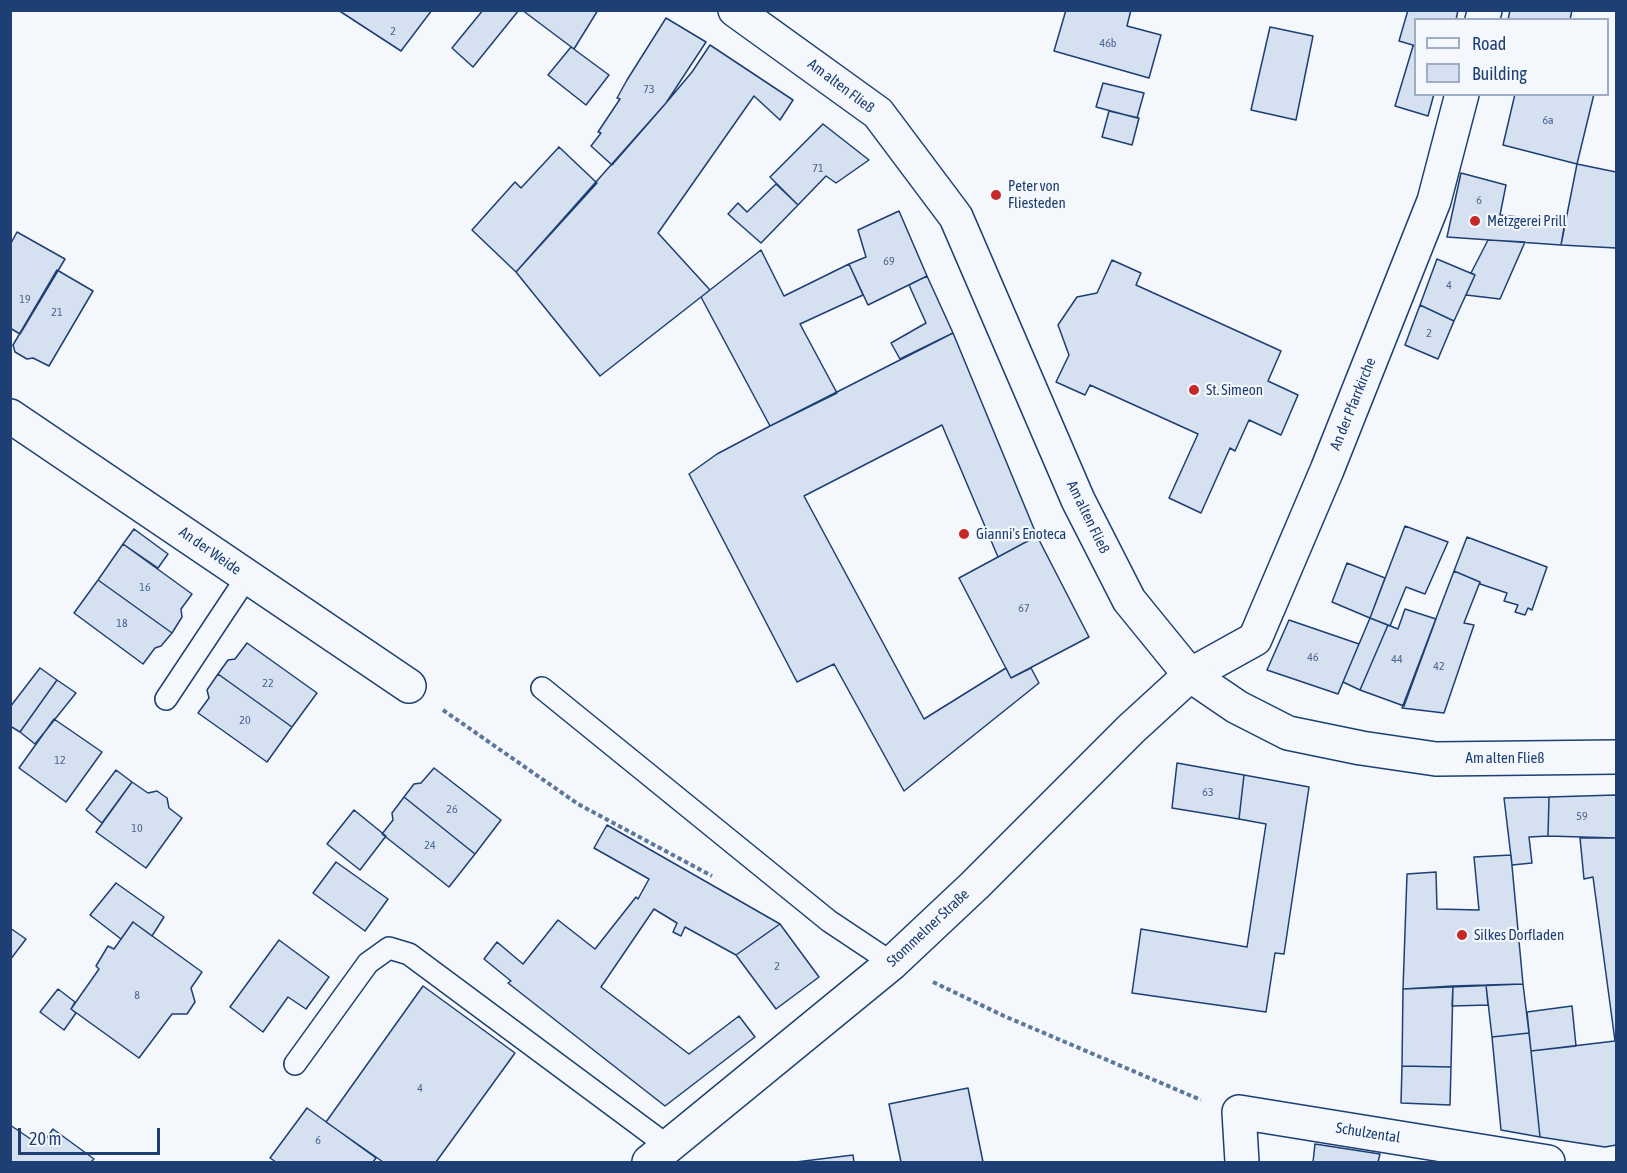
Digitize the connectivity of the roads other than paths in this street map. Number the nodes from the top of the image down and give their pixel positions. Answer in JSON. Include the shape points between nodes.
{"nodes":[{"id":1,"x":735,"y":10,"type":"edge"},
{"id":2,"x":1461,"y":96,"type":"edge"},
{"id":3,"x":10,"y":416,"type":"edge"},
{"id":4,"x":248,"y":577,"type":"junction"},
{"id":5,"x":1190,"y":675,"type":"junction"},
{"id":6,"x":409,"y":686,"type":"road end"},
{"id":7,"x":542,"y":688,"type":"dead end"},
{"id":8,"x":166,"y":699,"type":"dead end"},
{"id":9,"x":1617,"y":757,"type":"edge"},
{"id":10,"x":892,"y":963,"type":"junction"},
{"id":11,"x":295,"y":1064,"type":"dead end"},
{"id":12,"x":659,"y":1155,"type":"edge"},
{"id":13,"x":1242,"y":1162,"type":"edge"},
{"id":14,"x":1548,"y":1162,"type":"edge"}],
"edges":[{"from":1,"to":5,"type":"main road","name":"Am alten Fließ","via":[[878,113],[956,217],[1078,500],[1118,580],[1129,600]]},
{"from":2,"to":5,"type":"main road","name":"An der Pfarrkirche","via":[[1434,201],[1255,639]]},
{"from":3,"to":4,"type":"main road","name":"An der Weide"},
{"from":4,"to":6,"type":"main road","name":"An der Weide"},
{"from":4,"to":8,"type":"lane"},
{"from":5,"to":9,"type":"main road","name":"Am alten Fließ","via":[[1237,707],[1288,733],[1361,748],[1436,759]]},
{"from":5,"to":10,"type":"main road","name":"Stommelner Straße"},
{"from":7,"to":10,"type":"lane","via":[[829,921]]},
{"from":10,"to":12,"type":"main road","name":"Stommelner Straße"},
{"from":11,"to":12,"type":"lane","via":[[368,963],[389,948],[409,954]]},
{"from":13,"to":14,"type":"main road","name":"Schulzental","via":[[1239,1112]]}]}
